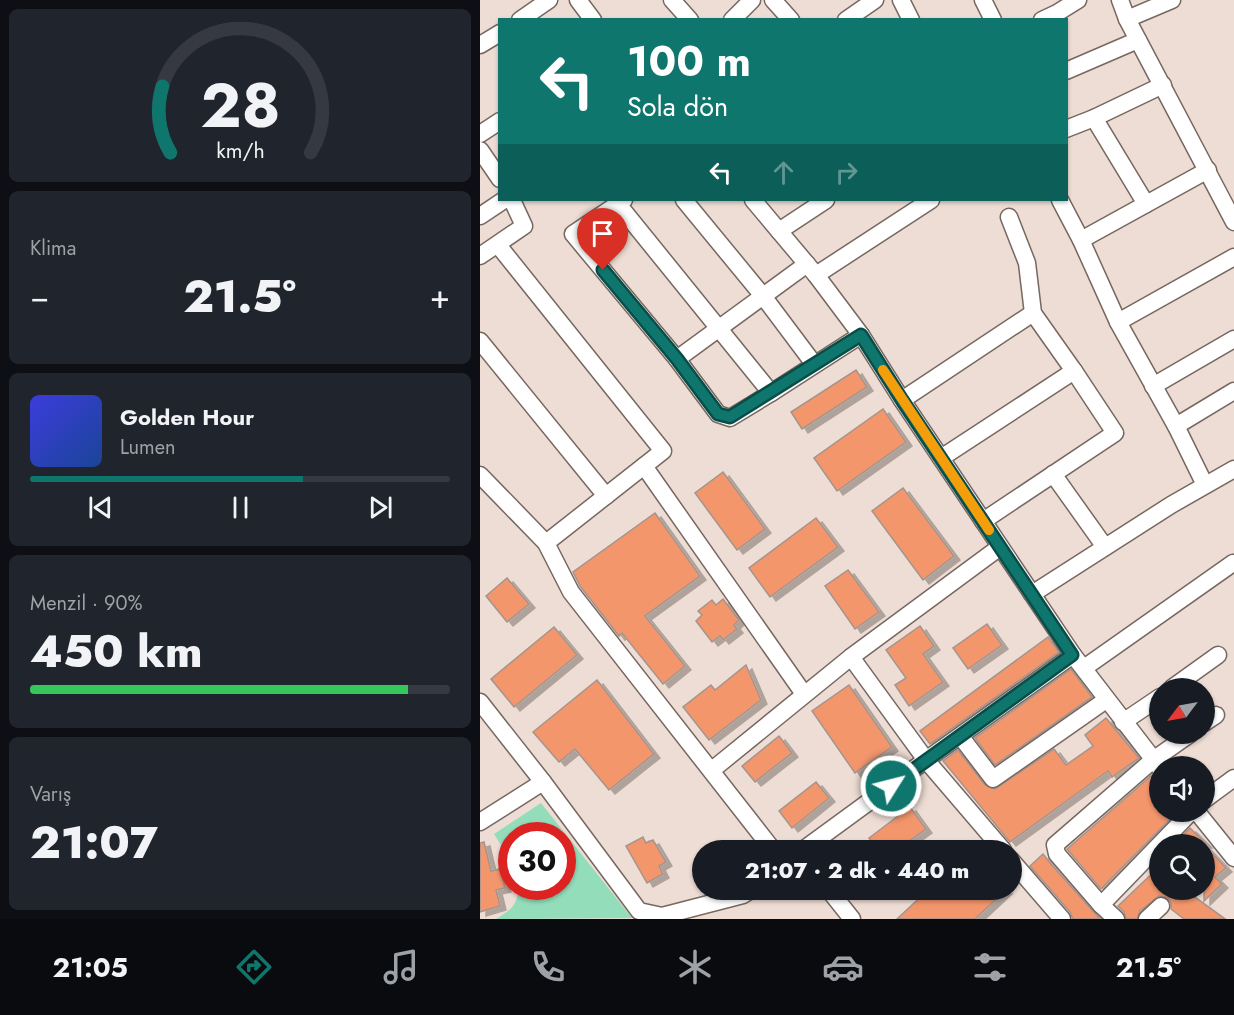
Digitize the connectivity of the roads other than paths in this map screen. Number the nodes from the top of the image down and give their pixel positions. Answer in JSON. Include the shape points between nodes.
{"nodes":[{"id":1,"x":549,"y":0,"type":"edge"},
{"id":2,"x":578,"y":0,"type":"edge"},
{"id":3,"x":672,"y":0,"type":"edge"},
{"id":4,"x":752,"y":0,"type":"edge"},
{"id":5,"x":773,"y":0,"type":"edge"},
{"id":6,"x":875,"y":0,"type":"edge"},
{"id":7,"x":901,"y":0,"type":"edge"},
{"id":8,"x":983,"y":0,"type":"edge"},
{"id":9,"x":1078,"y":0,"type":"edge"},
{"id":10,"x":1120,"y":0,"type":"edge"},
{"id":11,"x":1172,"y":0,"type":"edge"},
{"id":12,"x":1050,"y":11,"type":"edge"},
{"id":13,"x":523,"y":18,"type":"edge"},
{"id":14,"x":592,"y":18,"type":"edge"},
{"id":15,"x":688,"y":18,"type":"edge"},
{"id":16,"x":734,"y":18,"type":"edge"},
{"id":17,"x":789,"y":18,"type":"edge"},
{"id":18,"x":849,"y":18,"type":"edge"},
{"id":19,"x":910,"y":18,"type":"edge"},
{"id":20,"x":992,"y":18,"type":"edge"},
{"id":21,"x":1127,"y":19,"type":"junction"},
{"id":22,"x":498,"y":34,"type":"edge"},
{"id":23,"x":1138,"y":40,"type":"junction"},
{"id":24,"x":480,"y":45,"type":"edge"},
{"id":25,"x":1068,"y":70,"type":"edge"},
{"id":26,"x":1163,"y":85,"type":"junction"},
{"id":27,"x":1094,"y":118,"type":"junction"},
{"id":28,"x":498,"y":122,"type":"edge"},
{"id":29,"x":1068,"y":128,"type":"edge"},
{"id":30,"x":480,"y":134,"type":"edge"},
{"id":31,"x":480,"y":150,"type":"edge"},
{"id":32,"x":1208,"y":170,"type":"junction"},
{"id":33,"x":498,"y":176,"type":"edge"},
{"id":34,"x":502,"y":201,"type":"edge"},
{"id":35,"x":512,"y":201,"type":"edge"},
{"id":36,"x":685,"y":201,"type":"edge"},
{"id":37,"x":754,"y":201,"type":"edge"},
{"id":38,"x":824,"y":201,"type":"edge"},
{"id":39,"x":929,"y":201,"type":"edge"},
{"id":40,"x":1061,"y":201,"type":"edge"},
{"id":41,"x":621,"y":202,"type":"edge"},
{"id":42,"x":1146,"y":204,"type":"junction"},
{"id":43,"x":480,"y":216,"type":"edge"},
{"id":44,"x":1009,"y":217,"type":"dead end"},
{"id":45,"x":1234,"y":222,"type":"edge"},
{"id":46,"x":779,"y":231,"type":"junction"},
{"id":47,"x":1082,"y":240,"type":"junction"},
{"id":48,"x":498,"y":245,"type":"junction"},
{"id":49,"x":480,"y":256,"type":"edge"},
{"id":50,"x":1234,"y":257,"type":"edge"},
{"id":51,"x":812,"y":269,"type":"junction"},
{"id":52,"x":763,"y":296,"type":"junction"},
{"id":53,"x":1033,"y":313,"type":"junction"},
{"id":54,"x":1118,"y":322,"type":"junction"},
{"id":55,"x":718,"y":328,"type":"junction"},
{"id":56,"x":861,"y":335,"type":"junction"},
{"id":57,"x":1234,"y":339,"type":"edge"},
{"id":58,"x":480,"y":340,"type":"edge"},
{"id":59,"x":677,"y":359,"type":"junction"},
{"id":60,"x":814,"y":364,"type":"junction"},
{"id":61,"x":1074,"y":371,"type":"junction"},
{"id":62,"x":1153,"y":386,"type":"junction"},
{"id":63,"x":1234,"y":391,"type":"edge"},
{"id":64,"x":771,"y":393,"type":"junction"},
{"id":65,"x":902,"y":400,"type":"junction"},
{"id":66,"x":1176,"y":426,"type":"junction"},
{"id":67,"x":941,"y":458,"type":"junction"},
{"id":68,"x":644,"y":466,"type":"junction"},
{"id":69,"x":1234,"y":469,"type":"edge"},
{"id":70,"x":1053,"y":474,"type":"junction"},
{"id":71,"x":480,"y":476,"type":"edge"},
{"id":72,"x":1205,"y":485,"type":"junction"},
{"id":73,"x":606,"y":496,"type":"junction"},
{"id":74,"x":982,"y":521,"type":"junction"},
{"id":75,"x":546,"y":543,"type":"junction"},
{"id":76,"x":1106,"y":547,"type":"junction"},
{"id":77,"x":1000,"y":548,"type":"junction"},
{"id":78,"x":1234,"y":564,"type":"edge"},
{"id":79,"x":1032,"y":594,"type":"junction"},
{"id":80,"x":1072,"y":655,"type":"junction"},
{"id":81,"x":1218,"y":655,"type":"dead end"},
{"id":82,"x":851,"y":657,"type":"junction"},
{"id":83,"x":1084,"y":668,"type":"junction"},
{"id":84,"x":1186,"y":678,"type":"edge"},
{"id":85,"x":804,"y":694,"type":"junction"},
{"id":86,"x":1106,"y":700,"type":"junction"},
{"id":87,"x":480,"y":702,"type":"edge"},
{"id":88,"x":1149,"y":704,"type":"edge"},
{"id":89,"x":1123,"y":722,"type":"junction"},
{"id":90,"x":961,"y":737,"type":"junction"},
{"id":91,"x":1179,"y":744,"type":"edge"},
{"id":92,"x":1150,"y":756,"type":"edge"},
{"id":93,"x":1165,"y":756,"type":"edge"},
{"id":94,"x":926,"y":760,"type":"junction"},
{"id":95,"x":712,"y":770,"type":"junction"},
{"id":96,"x":1149,"y":770,"type":"edge"},
{"id":97,"x":1234,"y":778,"type":"edge"},
{"id":98,"x":543,"y":782,"type":"junction"},
{"id":99,"x":1215,"y":792,"type":"edge"},
{"id":100,"x":480,"y":822,"type":"edge"},
{"id":101,"x":1181,"y":822,"type":"edge"},
{"id":102,"x":1205,"y":822,"type":"edge"},
{"id":103,"x":765,"y":840,"type":"edge"},
{"id":104,"x":817,"y":840,"type":"edge"},
{"id":105,"x":994,"y":840,"type":"edge"},
{"id":106,"x":1234,"y":858,"type":"edge"},
{"id":107,"x":1022,"y":873,"type":"edge"},
{"id":108,"x":724,"y":900,"type":"edge"},
{"id":109,"x":837,"y":900,"type":"edge"},
{"id":110,"x":1101,"y":905,"type":"junction"},
{"id":111,"x":1161,"y":906,"type":"dead end"},
{"id":112,"x":852,"y":919,"type":"edge"},
{"id":113,"x":1062,"y":919,"type":"edge"},
{"id":114,"x":1116,"y":919,"type":"edge"},
{"id":115,"x":1147,"y":919,"type":"edge"}],
"edges":[{"from":1,"to":13,"type":"street"},
{"from":2,"to":14,"type":"street"},
{"from":3,"to":15,"type":"street"},
{"from":4,"to":16,"type":"street"},
{"from":5,"to":17,"type":"street"},
{"from":6,"to":18,"type":"street"},
{"from":7,"to":19,"type":"street"},
{"from":8,"to":20,"type":"street"},
{"from":9,"to":12,"type":"street"},
{"from":10,"to":21,"type":"street"},
{"from":11,"to":21,"type":"street"},
{"from":21,"to":23,"type":"street"},
{"from":22,"to":24,"type":"street"},
{"from":23,"to":25,"type":"street"},
{"from":23,"to":26,"type":"street"},
{"from":26,"to":27,"type":"street"},
{"from":26,"to":32,"type":"street"},
{"from":27,"to":29,"type":"street"},
{"from":27,"to":42,"type":"street"},
{"from":28,"to":30,"type":"street"},
{"from":31,"to":33,"type":"street"},
{"from":32,"to":42,"type":"street"},
{"from":32,"to":45,"type":"street"},
{"from":34,"to":43,"type":"street"},
{"from":35,"to":48,"type":"street","via":[[524,226]]},
{"from":36,"to":52,"type":"street"},
{"from":37,"to":46,"type":"street"},
{"from":38,"to":46,"type":"street"},
{"from":39,"to":51,"type":"street"},
{"from":40,"to":47,"type":"street"},
{"from":41,"to":55,"type":"street"},
{"from":41,"to":59,"type":"street","via":[[573,234]]},
{"from":42,"to":47,"type":"street"},
{"from":44,"to":53,"type":"street","via":[[1027,263]]},
{"from":46,"to":51,"type":"street"},
{"from":47,"to":54,"type":"street"},
{"from":48,"to":49,"type":"street"},
{"from":48,"to":68,"type":"street","via":[[663,451]]},
{"from":50,"to":54,"type":"street"},
{"from":51,"to":52,"type":"street"},
{"from":51,"to":56,"type":"street"},
{"from":52,"to":55,"type":"street"},
{"from":52,"to":60,"type":"street"},
{"from":53,"to":61,"type":"street"},
{"from":53,"to":65,"type":"street"},
{"from":54,"to":62,"type":"street"},
{"from":55,"to":59,"type":"street"},
{"from":55,"to":64,"type":"street"},
{"from":56,"to":60,"type":"street"},
{"from":56,"to":65,"type":"street"},
{"from":57,"to":62,"type":"street"},
{"from":58,"to":73,"type":"street"},
{"from":59,"to":64,"type":"street","via":[[718,414],[730,417]]},
{"from":60,"to":64,"type":"street"},
{"from":61,"to":67,"type":"street"},
{"from":61,"to":70,"type":"street","via":[[1115,434]]},
{"from":62,"to":66,"type":"street"},
{"from":63,"to":66,"type":"street"},
{"from":65,"to":67,"type":"street"},
{"from":66,"to":72,"type":"street"},
{"from":67,"to":74,"type":"street"},
{"from":68,"to":73,"type":"street"},
{"from":68,"to":85,"type":"street"},
{"from":69,"to":72,"type":"street"},
{"from":70,"to":74,"type":"street"},
{"from":70,"to":76,"type":"street"},
{"from":71,"to":75,"type":"street"},
{"from":72,"to":76,"type":"street"},
{"from":73,"to":75,"type":"street"},
{"from":74,"to":77,"type":"street"},
{"from":75,"to":95,"type":"street","via":[[571,592]]},
{"from":76,"to":79,"type":"street"},
{"from":77,"to":79,"type":"street"},
{"from":77,"to":82,"type":"street"},
{"from":78,"to":83,"type":"street"},
{"from":79,"to":80,"type":"street"},
{"from":80,"to":83,"type":"street"},
{"from":80,"to":90,"type":"street"},
{"from":81,"to":84,"type":"street"},
{"from":82,"to":85,"type":"street"},
{"from":82,"to":94,"type":"street"},
{"from":83,"to":86,"type":"street"},
{"from":85,"to":95,"type":"street"},
{"from":86,"to":89,"type":"street"},
{"from":86,"to":90,"type":"street","via":[[993,778]]},
{"from":87,"to":98,"type":"street"},
{"from":88,"to":89,"type":"street"},
{"from":89,"to":92,"type":"street"},
{"from":90,"to":94,"type":"street"},
{"from":91,"to":93,"type":"street"},
{"from":94,"to":104,"type":"street"},
{"from":94,"to":105,"type":"street"},
{"from":95,"to":103,"type":"street"},
{"from":96,"to":110,"type":"street","via":[[1055,845],[1057,854]]},
{"from":97,"to":99,"type":"street"},
{"from":98,"to":100,"type":"street"},
{"from":98,"to":108,"type":"street","via":[[639,911],[662,916]]},
{"from":101,"to":110,"type":"street"},
{"from":102,"to":106,"type":"street"},
{"from":107,"to":113,"type":"street"},
{"from":109,"to":112,"type":"street"},
{"from":110,"to":114,"type":"street"},
{"from":111,"to":115,"type":"street"}]}
